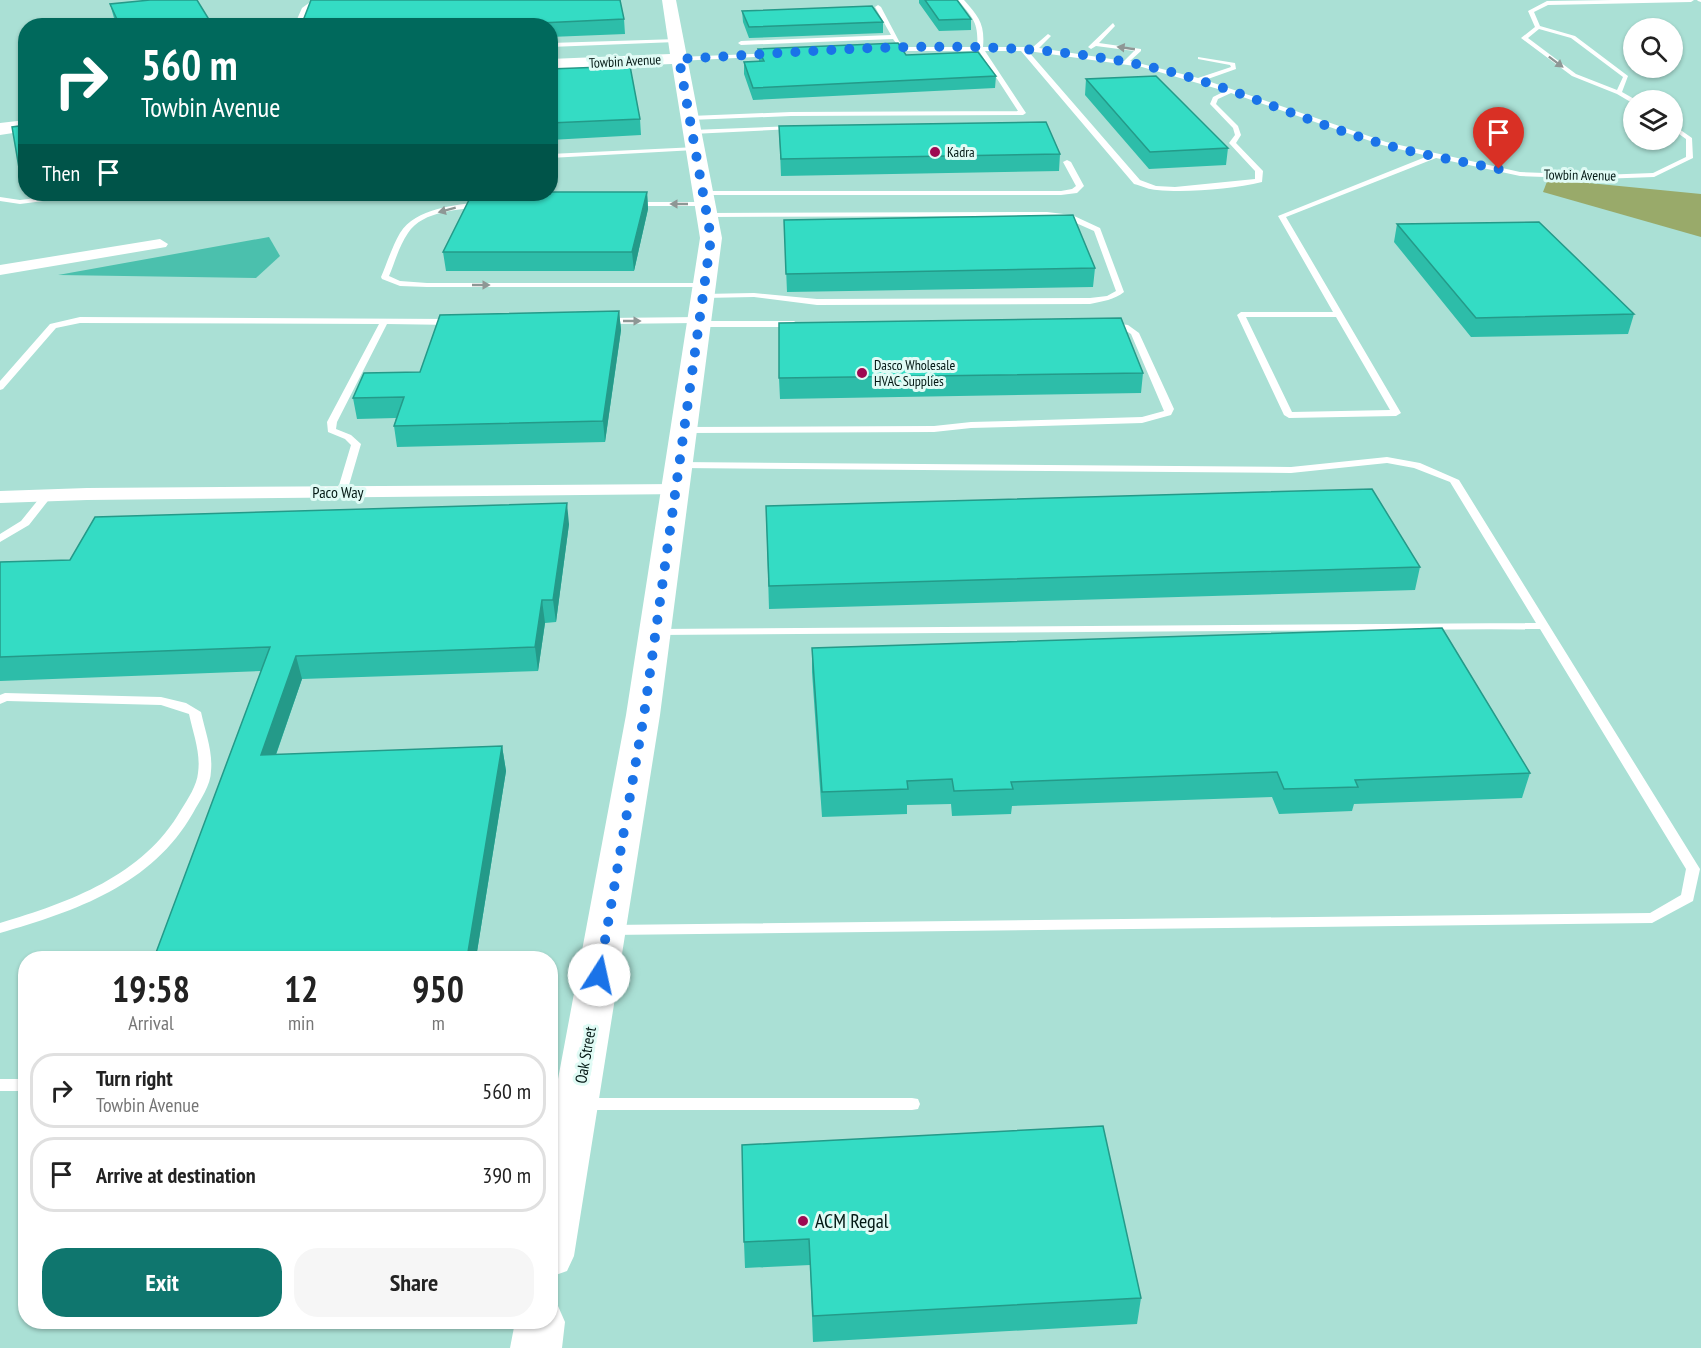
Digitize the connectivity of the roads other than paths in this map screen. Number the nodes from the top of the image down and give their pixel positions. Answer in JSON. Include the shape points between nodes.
{"nodes":[{"id":1,"x":318,"y":0,"type":"edge"},
{"id":2,"x":669,"y":0,"type":"edge"},
{"id":3,"x":962,"y":0,"type":"edge"},
{"id":4,"x":1691,"y":0,"type":"edge"},
{"id":5,"x":870,"y":12,"type":"edge"},
{"id":6,"x":300,"y":18,"type":"edge"},
{"id":7,"x":1113,"y":25,"type":"dead end"},
{"id":8,"x":1538,"y":27,"type":"junction"},
{"id":9,"x":1048,"y":36,"type":"dead end"},
{"id":10,"x":894,"y":37,"type":"junction"},
{"id":11,"x":741,"y":43,"type":"dead end"},
{"id":12,"x":1096,"y":44,"type":"junction"},
{"id":13,"x":558,"y":45,"type":"edge"},
{"id":14,"x":980,"y":47,"type":"junction"},
{"id":15,"x":901,"y":48,"type":"junction"},
{"id":16,"x":1023,"y":48,"type":"junction"},
{"id":17,"x":677,"y":49,"type":"junction"},
{"id":18,"x":879,"y":49,"type":"edge"},
{"id":19,"x":1035,"y":49,"type":"junction"},
{"id":20,"x":783,"y":54,"type":"edge"},
{"id":21,"x":1081,"y":54,"type":"junction"},
{"id":22,"x":1200,"y":58,"type":"dead end"},
{"id":23,"x":1126,"y":62,"type":"junction"},
{"id":24,"x":558,"y":63,"type":"edge"},
{"id":25,"x":1198,"y":80,"type":"junction"},
{"id":26,"x":1230,"y":91,"type":"junction"},
{"id":27,"x":1619,"y":93,"type":"junction"},
{"id":28,"x":1623,"y":95,"type":"edge"},
{"id":29,"x":18,"y":126,"type":"edge"},
{"id":30,"x":804,"y":127,"type":"edge"},
{"id":31,"x":0,"y":129,"type":"edge"},
{"id":32,"x":692,"y":133,"type":"junction"},
{"id":33,"x":1683,"y":134,"type":"edge"},
{"id":34,"x":558,"y":155,"type":"edge"},
{"id":35,"x":1435,"y":155,"type":"junction"},
{"id":36,"x":1067,"y":162,"type":"dead end"},
{"id":37,"x":0,"y":199,"type":"edge"},
{"id":38,"x":28,"y":201,"type":"edge"},
{"id":39,"x":495,"y":204,"type":"edge"},
{"id":40,"x":619,"y":204,"type":"edge"},
{"id":41,"x":705,"y":204,"type":"junction"},
{"id":42,"x":160,"y":244,"type":"dead end"},
{"id":43,"x":0,"y":270,"type":"edge"},
{"id":44,"x":702,"y":306,"type":"junction"},
{"id":45,"x":1339,"y":314,"type":"junction"},
{"id":46,"x":595,"y":321,"type":"edge"},
{"id":47,"x":384,"y":322,"type":"junction"},
{"id":48,"x":466,"y":322,"type":"edge"},
{"id":49,"x":807,"y":324,"type":"edge"},
{"id":50,"x":1094,"y":325,"type":"edge"},
{"id":51,"x":0,"y":387,"type":"edge"},
{"id":52,"x":685,"y":430,"type":"junction"},
{"id":53,"x":679,"y":478,"type":"junction"},
{"id":54,"x":342,"y":492,"type":"junction"},
{"id":55,"x":0,"y":497,"type":"edge"},
{"id":56,"x":46,"y":497,"type":"junction"},
{"id":57,"x":0,"y":539,"type":"edge"},
{"id":58,"x":1544,"y":626,"type":"junction"},
{"id":59,"x":656,"y":632,"type":"junction"},
{"id":60,"x":0,"y":700,"type":"edge"},
{"id":61,"x":0,"y":928,"type":"edge"},
{"id":62,"x":606,"y":930,"type":"junction"},
{"id":63,"x":0,"y":1085,"type":"edge"},
{"id":64,"x":18,"y":1085,"type":"edge"},
{"id":65,"x":568,"y":1092,"type":"edge"},
{"id":66,"x":912,"y":1104,"type":"dead end"},
{"id":67,"x":558,"y":1183,"type":"edge"},
{"id":68,"x":539,"y":1329,"type":"edge"},
{"id":69,"x":536,"y":1348,"type":"edge"}],
"edges":[{"from":1,"to":6,"type":"lane","via":[[310,2]]},
{"from":2,"to":17,"type":"street","name":"Oak Street"},
{"from":3,"to":14,"type":"lane","via":[[980,22]]},
{"from":4,"to":8,"type":"lane","via":[[1547,3],[1531,11]]},
{"from":5,"to":10,"type":"lane","via":[[880,9]]},
{"from":7,"to":12,"type":"lane"},
{"from":8,"to":27,"type":"lane","via":[[1573,37],[1626,77]]},
{"from":8,"to":27,"type":"lane","one_way":true,"via":[[1524,38],[1574,75]]},
{"from":9,"to":19,"type":"lane"},
{"from":10,"to":11,"type":"lane"},
{"from":10,"to":15,"type":"lane"},
{"from":12,"to":21,"type":"lane"},
{"from":23,"to":12,"type":"lane","one_way":true,"via":[[1139,50]]},
{"from":13,"to":17,"type":"lane"},
{"from":14,"to":15,"type":"lane","name":"Towbin Avenue"},
{"from":14,"to":16,"type":"lane","name":"Towbin Avenue"},
{"from":14,"to":32,"type":"lane","via":[[1023,113],[815,114]]},
{"from":15,"to":18,"type":"lane","name":"Towbin Avenue"},
{"from":16,"to":19,"type":"lane","name":"Towbin Avenue"},
{"from":16,"to":26,"type":"lane","via":[[1137,182],[1155,188],[1259,180],[1259,171],[1232,143],[1238,135],[1236,127],[1213,104],[1215,98]]},
{"from":17,"to":20,"type":"lane","name":"Towbin Avenue"},
{"from":17,"to":24,"type":"street","name":"Towbin Avenue"},
{"from":17,"to":32,"type":"street","name":"Oak Street"},
{"from":19,"to":21,"type":"lane","name":"Towbin Avenue"},
{"from":21,"to":23,"type":"lane","name":"Towbin Avenue"},
{"from":22,"to":25,"type":"lane","via":[[1233,64],[1234,68]]},
{"from":23,"to":25,"type":"lane","name":"Towbin Avenue"},
{"from":25,"to":26,"type":"lane","name":"Towbin Avenue"},
{"from":26,"to":35,"type":"lane","name":"Towbin Avenue","via":[[1384,144]]},
{"from":27,"to":28,"type":"lane"},
{"from":29,"to":31,"type":"street"},
{"from":30,"to":32,"type":"lane"},
{"from":32,"to":34,"type":"lane"},
{"from":32,"to":41,"type":"street","name":"Oak Street"},
{"from":33,"to":35,"type":"lane","name":"Towbin Avenue","via":[[1689,138],[1690,158],[1654,175],[1520,174]]},
{"from":35,"to":45,"type":"lane","via":[[1282,216]]},
{"from":36,"to":41,"type":"lane","via":[[1080,186],[1061,193]]},
{"from":37,"to":38,"type":"lane"},
{"from":39,"to":44,"type":"lane","one_way":true,"via":[[450,209],[407,229],[385,277],[403,284]]},
{"from":41,"to":40,"type":"lane","one_way":true},
{"from":41,"to":44,"type":"street","name":"Oak Street","via":[[711,238]]},
{"from":41,"to":44,"type":"lane","via":[[1069,217],[1097,230],[1120,292],[1090,301],[818,302],[754,295]]},
{"from":42,"to":43,"type":"street"},
{"from":46,"to":44,"type":"lane","one_way":true},
{"from":44,"to":49,"type":"lane"},
{"from":44,"to":52,"type":"street","name":"Oak Street"},
{"from":45,"to":45,"type":"lane","via":[[1391,403],[1396,413],[1289,415],[1241,315]]},
{"from":47,"to":48,"type":"lane"},
{"from":47,"to":51,"type":"lane","via":[[69,322],[53,326]]},
{"from":47,"to":54,"type":"lane","via":[[332,422],[331,430],[356,444]]},
{"from":50,"to":52,"type":"lane","via":[[1118,325],[1135,333],[1168,413],[1142,420],[934,429]]},
{"from":52,"to":53,"type":"street","name":"Oak Street"},
{"from":53,"to":54,"type":"street","name":"Paco Way"},
{"from":53,"to":58,"type":"lane","via":[[1291,470],[1387,460],[1416,465],[1454,480]]},
{"from":53,"to":59,"type":"street","name":"Oak Street"},
{"from":54,"to":56,"type":"street","name":"Paco Way"},
{"from":55,"to":56,"type":"street","name":"Paco Way"},
{"from":56,"to":57,"type":"lane","via":[[25,523]]},
{"from":58,"to":59,"type":"lane"},
{"from":58,"to":62,"type":"lane","via":[[1693,869],[1688,898],[1652,918]]},
{"from":59,"to":62,"type":"street","name":"Oak Street"},
{"from":60,"to":61,"type":"lane","via":[[161,700],[182,706],[195,712],[205,773],[184,821],[154,855],[116,884],[61,910]]},
{"from":62,"to":65,"type":"street","name":"Oak Street"},
{"from":63,"to":64,"type":"lane"},
{"from":65,"to":66,"type":"lane"},
{"from":65,"to":67,"type":"street","name":"Oak Street"},
{"from":68,"to":69,"type":"street"}]}
